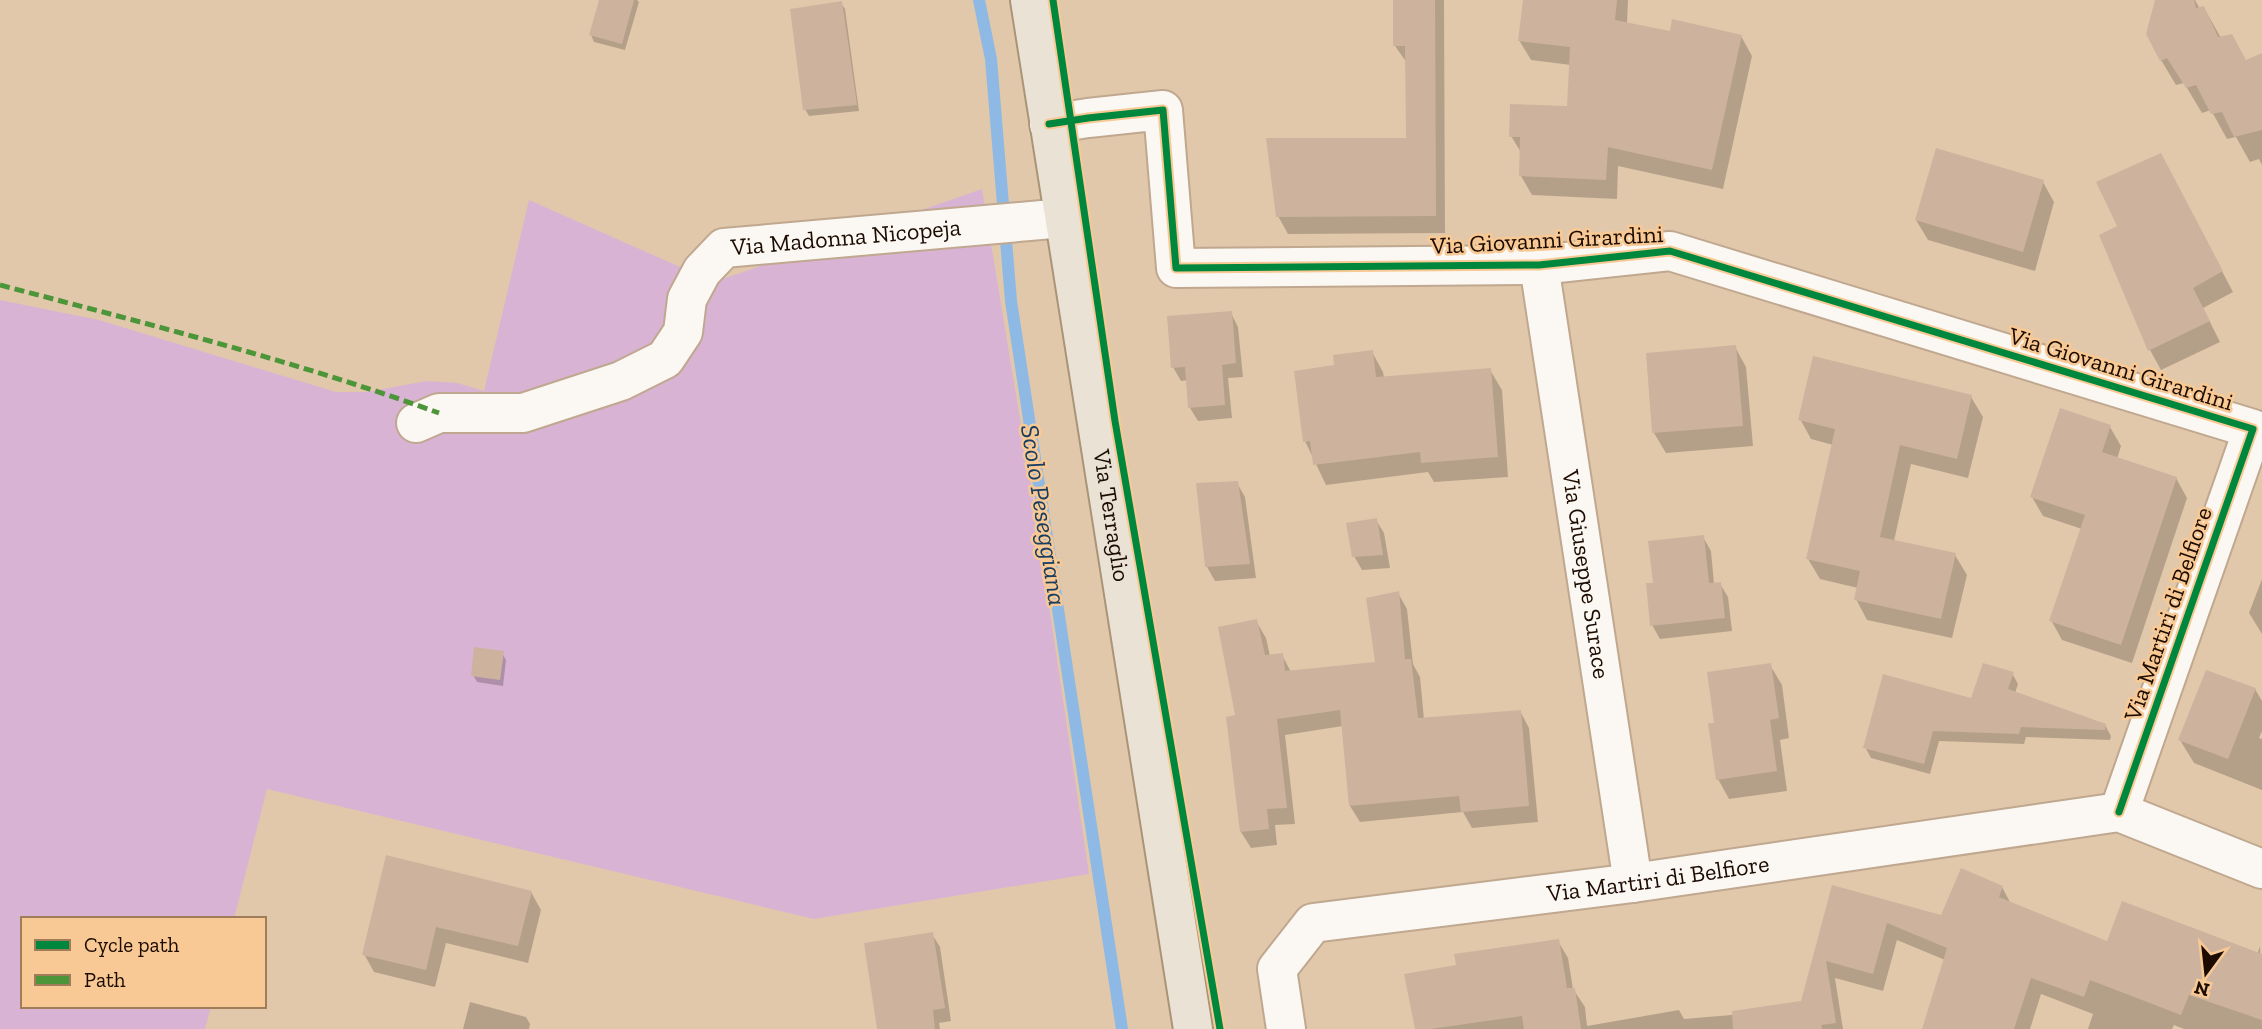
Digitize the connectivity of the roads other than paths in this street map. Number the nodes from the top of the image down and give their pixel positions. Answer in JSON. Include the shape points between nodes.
{"nodes":[{"id":1,"x":1030,"y":0,"type":"edge"},
{"id":2,"x":1049,"y":124,"type":"junction"},
{"id":3,"x":1045,"y":219,"type":"junction"},
{"id":4,"x":1539,"y":265,"type":"junction"},
{"id":5,"x":416,"y":423,"type":"dead end"},
{"id":6,"x":2253,"y":429,"type":"joint"},
{"id":7,"x":2119,"y":812,"type":"junction"},
{"id":8,"x":2262,"y":869,"type":"edge"},
{"id":9,"x":1633,"y":883,"type":"junction"},
{"id":10,"x":1193,"y":1029,"type":"edge"},
{"id":11,"x":1286,"y":1029,"type":"edge"}],
"edges":[{"from":1,"to":2,"type":"main road","name":"Via Terraglio"},
{"from":2,"to":3,"type":"main road","name":"Via Terraglio"},
{"from":2,"to":4,"type":"street","name":"Via Giovanni Girardini","via":[[1163,110],[1176,268]]},
{"from":3,"to":5,"type":"street","name":"Via Madonna Nicopeja","via":[[724,248],[697,280],[687,299],[683,332],[664,359],[621,381],[523,413],[439,413]]},
{"from":3,"to":10,"type":"main road","name":"Via Terraglio"},
{"from":4,"to":6,"type":"street","name":"Via Giovanni Girardini","via":[[1670,251]]},
{"from":4,"to":9,"type":"street","name":"Via Giuseppe Surace"},
{"from":6,"to":7,"type":"street","name":"Via Martiri di Belfiore"},
{"from":7,"to":8,"type":"street"},
{"from":7,"to":9,"type":"street","name":"Via Martiri di Belfiore"},
{"from":9,"to":11,"type":"street","name":"Via Martiri di Belfiore","via":[[1314,923],[1277,969]]}]}
